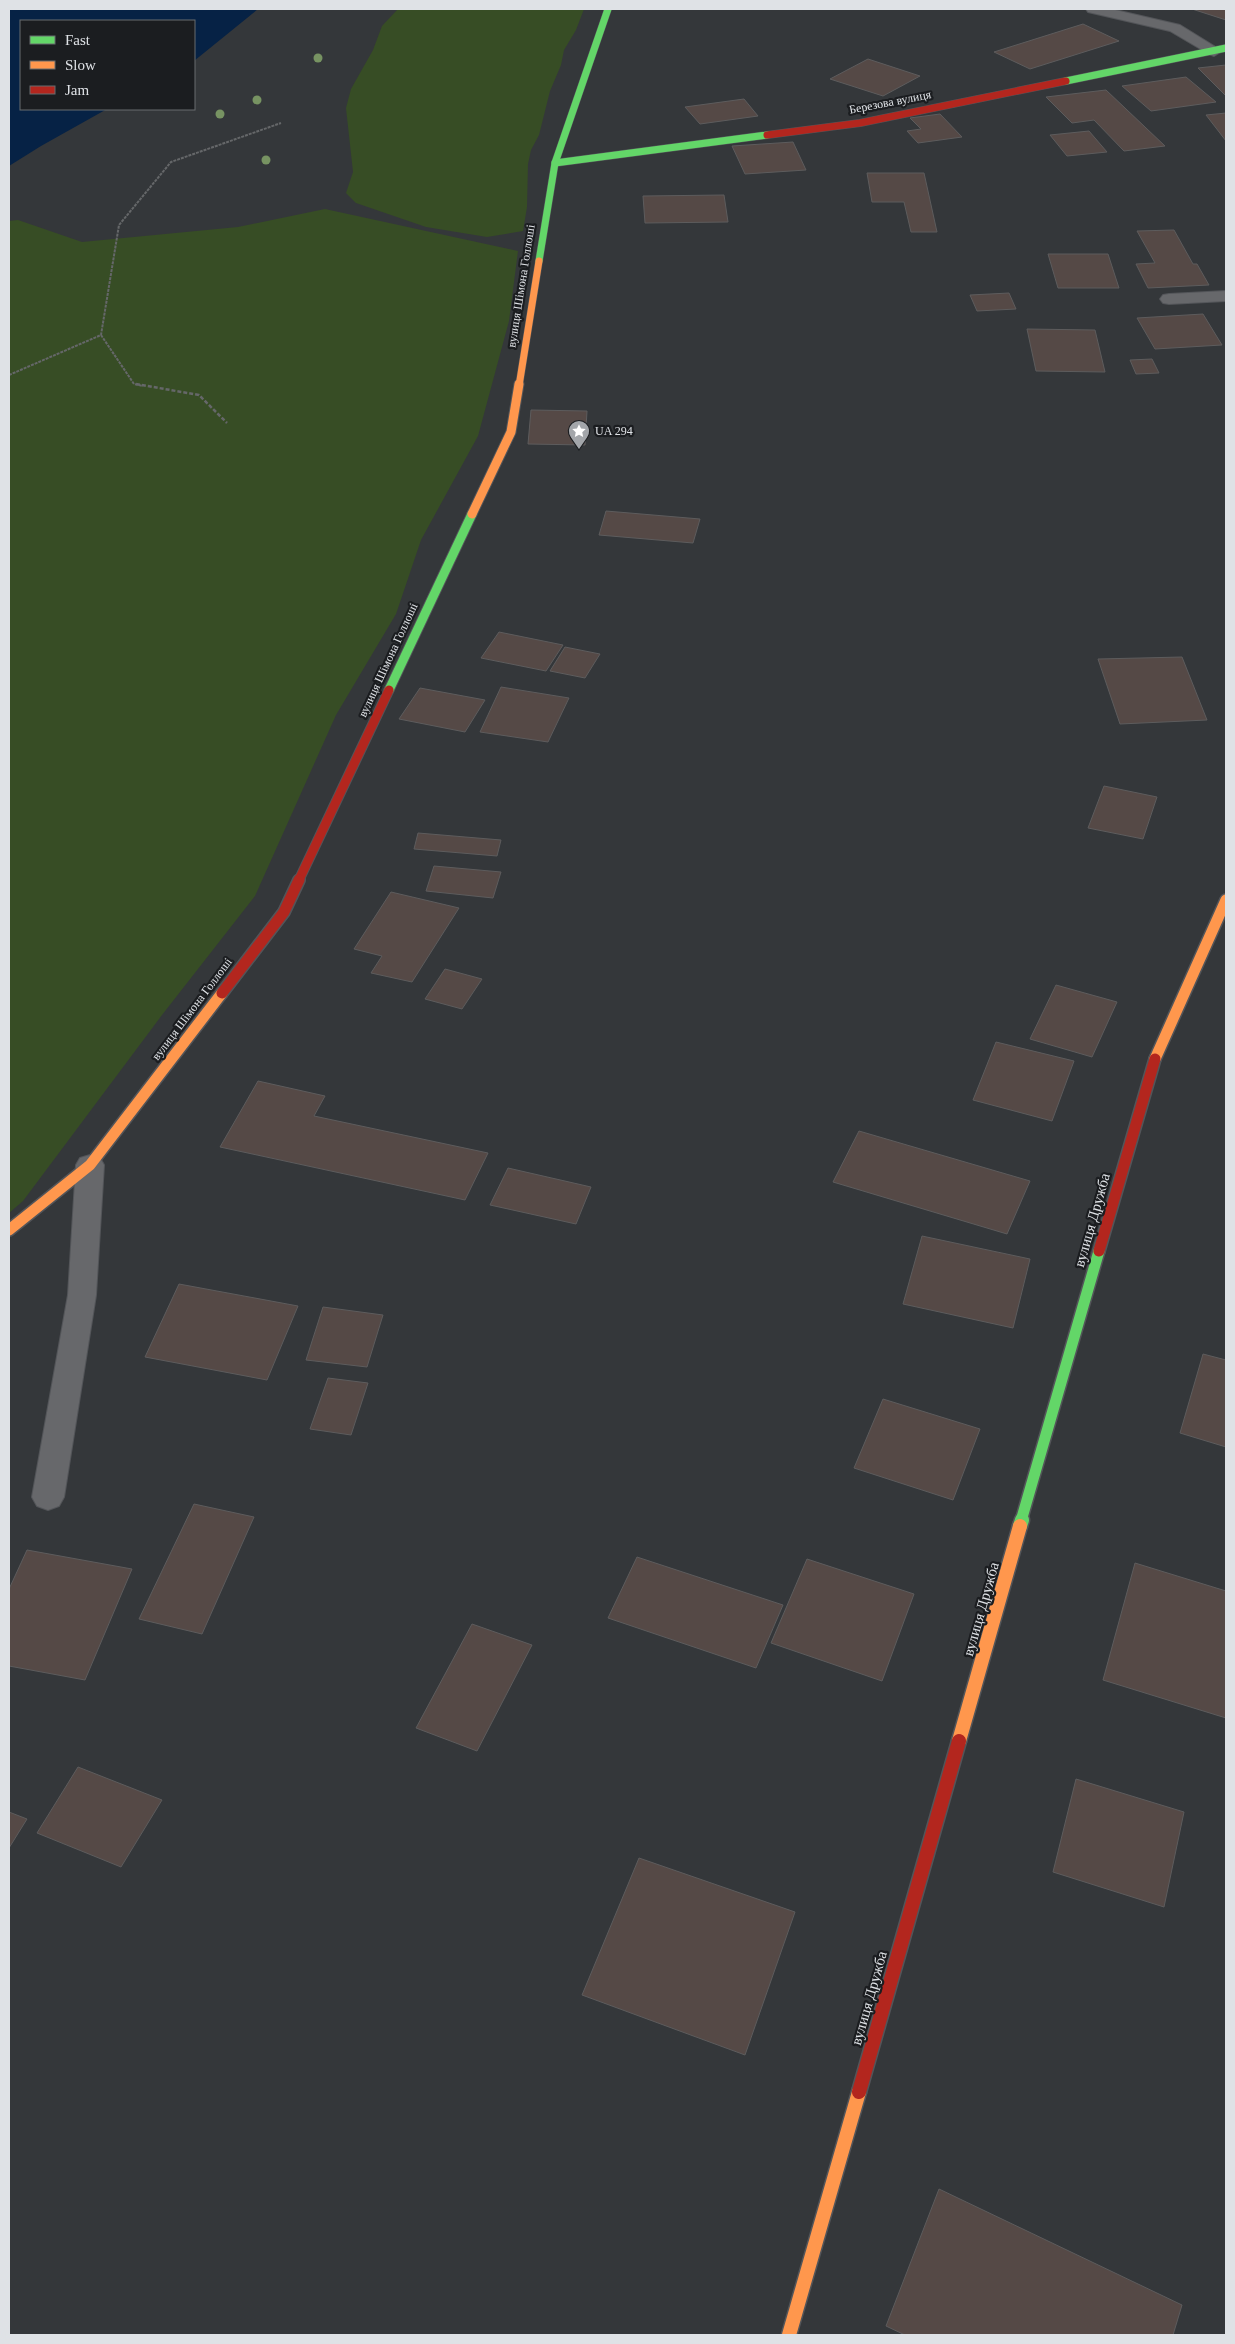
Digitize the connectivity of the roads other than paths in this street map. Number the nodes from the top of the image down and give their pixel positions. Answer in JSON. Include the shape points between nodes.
{"nodes":[{"id":1,"x":608,"y":9,"type":"edge"},
{"id":2,"x":1092,"y":9,"type":"edge"},
{"id":3,"x":1220,"y":50,"type":"edge"},
{"id":4,"x":555,"y":164,"type":"junction"},
{"id":5,"x":1226,"y":296,"type":"edge"},
{"id":6,"x":1169,"y":299,"type":"dead end"},
{"id":7,"x":1226,"y":900,"type":"edge"},
{"id":8,"x":90,"y":1165,"type":"junction"},
{"id":9,"x":9,"y":1230,"type":"edge"},
{"id":10,"x":48,"y":1497,"type":"dead end"},
{"id":11,"x":789,"y":2335,"type":"edge"}],
"edges":[{"from":1,"to":4,"type":"street","name":"вулиця Шімона Голлоші"},
{"from":2,"to":3,"type":"street","via":[[1175,28]]},
{"from":3,"to":4,"type":"street","name":"Березова вулиця","via":[[860,123]]},
{"from":4,"to":8,"type":"street","name":"вулиця Шімона Голлоші","via":[[511,432],[284,912]]},
{"from":5,"to":6,"type":"street"},
{"from":7,"to":11,"type":"street","name":"вулиця Дружба","via":[[1152,1066]]},
{"from":8,"to":9,"type":"street","name":"вулиця Шімона Голлоші"},
{"from":8,"to":10,"type":"street","via":[[82,1295]]}]}
